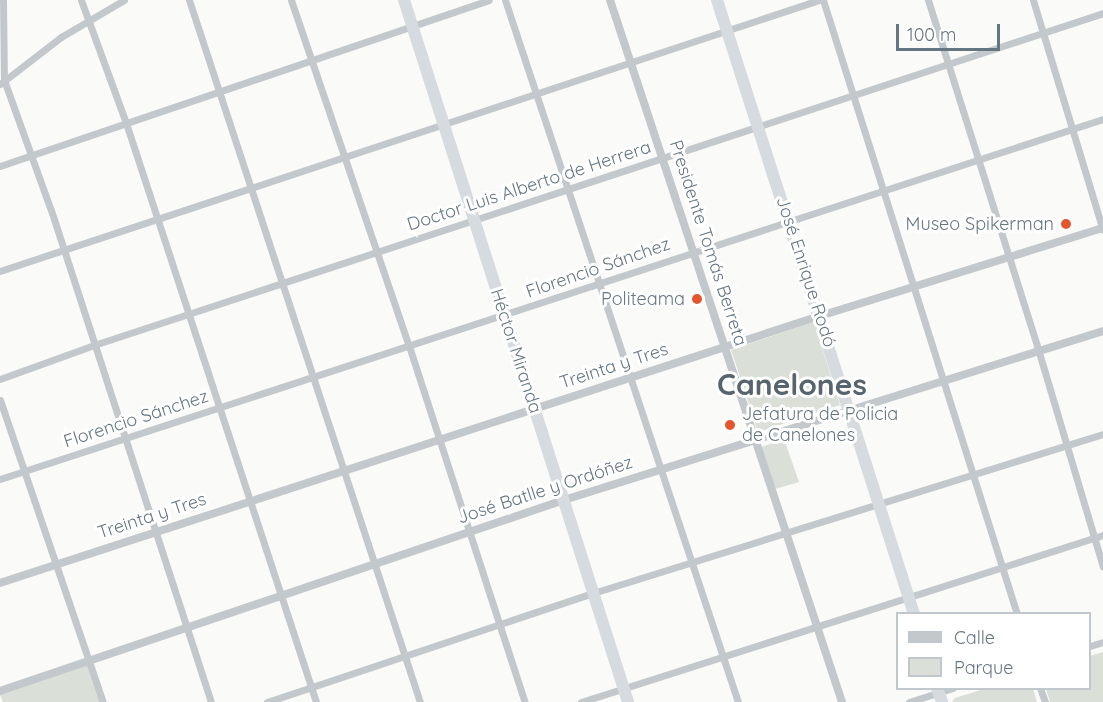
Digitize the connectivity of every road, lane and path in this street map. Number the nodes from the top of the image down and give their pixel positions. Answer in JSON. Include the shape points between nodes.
{"nodes":[{"id":1,"x":3,"y":0,"type":"edge"},
{"id":2,"x":81,"y":0,"type":"edge"},
{"id":3,"x":124,"y":0,"type":"edge"},
{"id":4,"x":189,"y":0,"type":"edge"},
{"id":5,"x":291,"y":0,"type":"edge"},
{"id":6,"x":404,"y":0,"type":"edge"},
{"id":7,"x":489,"y":0,"type":"edge"},
{"id":8,"x":506,"y":0,"type":"edge"},
{"id":9,"x":610,"y":0,"type":"edge"},
{"id":10,"x":717,"y":0,"type":"edge"},
{"id":11,"x":821,"y":0,"type":"edge"},
{"id":12,"x":928,"y":0,"type":"edge"},
{"id":13,"x":1033,"y":0,"type":"edge"},
{"id":14,"x":1103,"y":13,"type":"edge"},
{"id":15,"x":89,"y":20,"type":"junction"},
{"id":16,"x":413,"y":27,"type":"junction"},
{"id":17,"x":727,"y":30,"type":"junction"},
{"id":18,"x":1042,"y":32,"type":"junction"},
{"id":19,"x":313,"y":62,"type":"junction"},
{"id":20,"x":631,"y":62,"type":"junction"},
{"id":21,"x":947,"y":62,"type":"junction"},
{"id":22,"x":2,"y":82,"type":"edge"},
{"id":23,"x":221,"y":92,"type":"junction"},
{"id":24,"x":537,"y":93,"type":"junction"},
{"id":25,"x":853,"y":94,"type":"junction"},
{"id":26,"x":1103,"y":119,"type":"edge"},
{"id":27,"x":126,"y":123,"type":"junction"},
{"id":28,"x":445,"y":125,"type":"junction"},
{"id":29,"x":758,"y":126,"type":"junction"},
{"id":30,"x":1073,"y":128,"type":"junction"},
{"id":31,"x":32,"y":154,"type":"junction"},
{"id":32,"x":345,"y":158,"type":"junction"},
{"id":33,"x":663,"y":158,"type":"junction"},
{"id":34,"x":978,"y":159,"type":"junction"},
{"id":35,"x":0,"y":166,"type":"edge"},
{"id":36,"x":253,"y":188,"type":"junction"},
{"id":37,"x":569,"y":189,"type":"junction"},
{"id":38,"x":884,"y":189,"type":"junction"},
{"id":39,"x":157,"y":219,"type":"junction"},
{"id":40,"x":474,"y":220,"type":"junction"},
{"id":41,"x":789,"y":220,"type":"junction"},
{"id":42,"x":1103,"y":229,"type":"edge"},
{"id":43,"x":63,"y":249,"type":"junction"},
{"id":44,"x":377,"y":251,"type":"junction"},
{"id":45,"x":694,"y":251,"type":"junction"},
{"id":46,"x":1009,"y":257,"type":"junction"},
{"id":47,"x":0,"y":271,"type":"edge"},
{"id":48,"x":284,"y":282,"type":"junction"},
{"id":49,"x":600,"y":284,"type":"junction"},
{"id":50,"x":914,"y":286,"type":"junction"},
{"id":51,"x":188,"y":314,"type":"junction"},
{"id":52,"x":505,"y":315,"type":"junction"},
{"id":53,"x":820,"y":316,"type":"junction"},
{"id":54,"x":1103,"y":331,"type":"edge"},
{"id":55,"x":94,"y":345,"type":"junction"},
{"id":56,"x":409,"y":346,"type":"junction"},
{"id":57,"x":725,"y":348,"type":"junction"},
{"id":58,"x":1038,"y":349,"type":"junction"},
{"id":59,"x":632,"y":377,"type":"junction"},
{"id":60,"x":314,"y":378,"type":"junction"},
{"id":61,"x":0,"y":379,"type":"edge"},
{"id":62,"x":944,"y":380,"type":"junction"},
{"id":63,"x":0,"y":400,"type":"edge"},
{"id":64,"x":219,"y":408,"type":"junction"},
{"id":65,"x":850,"y":409,"type":"junction"},
{"id":66,"x":535,"y":410,"type":"junction"},
{"id":67,"x":1103,"y":434,"type":"edge"},
{"id":68,"x":125,"y":439,"type":"junction"},
{"id":69,"x":755,"y":439,"type":"junction"},
{"id":70,"x":440,"y":441,"type":"junction"},
{"id":71,"x":1067,"y":445,"type":"junction"},
{"id":72,"x":662,"y":468,"type":"junction"},
{"id":73,"x":25,"y":471,"type":"junction"},
{"id":74,"x":345,"y":471,"type":"junction"},
{"id":75,"x":973,"y":474,"type":"junction"},
{"id":76,"x":0,"y":479,"type":"edge"},
{"id":77,"x":564,"y":500,"type":"junction"},
{"id":78,"x":249,"y":503,"type":"junction"},
{"id":79,"x":880,"y":503,"type":"junction"},
{"id":80,"x":156,"y":532,"type":"junction"},
{"id":81,"x":470,"y":532,"type":"junction"},
{"id":82,"x":786,"y":533,"type":"junction"},
{"id":83,"x":1103,"y":535,"type":"edge"},
{"id":84,"x":1095,"y":538,"type":"junction"},
{"id":85,"x":693,"y":562,"type":"junction"},
{"id":86,"x":375,"y":563,"type":"junction"},
{"id":87,"x":57,"y":565,"type":"junction"},
{"id":88,"x":1103,"y":567,"type":"edge"},
{"id":89,"x":1002,"y":569,"type":"junction"},
{"id":90,"x":0,"y":583,"type":"edge"},
{"id":91,"x":593,"y":593,"type":"junction"},
{"id":92,"x":280,"y":595,"type":"junction"},
{"id":93,"x":909,"y":598,"type":"junction"},
{"id":94,"x":913,"y":612,"type":"edge"},
{"id":95,"x":1016,"y":612,"type":"edge"},
{"id":96,"x":187,"y":626,"type":"junction"},
{"id":97,"x":501,"y":626,"type":"junction"},
{"id":98,"x":817,"y":626,"type":"junction"},
{"id":99,"x":722,"y":656,"type":"junction"},
{"id":100,"x":405,"y":658,"type":"junction"},
{"id":101,"x":89,"y":661,"type":"junction"},
{"id":102,"x":311,"y":687,"type":"junction"},
{"id":103,"x":624,"y":688,"type":"junction"},
{"id":104,"x":0,"y":691,"type":"edge"},
{"id":105,"x":939,"y":694,"type":"edge"},
{"id":106,"x":103,"y":702,"type":"edge"},
{"id":107,"x":211,"y":702,"type":"edge"},
{"id":108,"x":267,"y":702,"type":"edge"},
{"id":109,"x":316,"y":702,"type":"edge"},
{"id":110,"x":420,"y":702,"type":"edge"},
{"id":111,"x":525,"y":702,"type":"edge"},
{"id":112,"x":581,"y":702,"type":"edge"},
{"id":113,"x":628,"y":702,"type":"edge"},
{"id":114,"x":738,"y":702,"type":"edge"},
{"id":115,"x":842,"y":702,"type":"edge"},
{"id":116,"x":909,"y":702,"type":"edge"}],
"edges":[{"from":1,"to":22,"type":"street"},
{"from":2,"to":15,"type":"street"},
{"from":3,"to":15,"type":"street"},
{"from":4,"to":23,"type":"street"},
{"from":5,"to":19,"type":"street"},
{"from":6,"to":16,"type":"highway","name":"Héctor Miranda"},
{"from":7,"to":16,"type":"street"},
{"from":8,"to":24,"type":"street"},
{"from":9,"to":20,"type":"street","name":"Presidente Tomás Berreta"},
{"from":10,"to":17,"type":"highway","name":"José Enrique Rodó"},
{"from":11,"to":17,"type":"street"},
{"from":11,"to":25,"type":"street"},
{"from":12,"to":21,"type":"street"},
{"from":13,"to":18,"type":"street"},
{"from":14,"to":18,"type":"street","name":"Doctor Luis Alberto de Herrera"},
{"from":15,"to":22,"type":"street"},
{"from":15,"to":27,"type":"street"},
{"from":16,"to":19,"type":"street"},
{"from":16,"to":28,"type":"highway","name":"Héctor Miranda"},
{"from":17,"to":20,"type":"street"},
{"from":17,"to":29,"type":"highway","name":"José Enrique Rodó"},
{"from":18,"to":21,"type":"street","name":"Doctor Luis Alberto de Herrera"},
{"from":18,"to":30,"type":"street"},
{"from":19,"to":23,"type":"street"},
{"from":19,"to":32,"type":"street"},
{"from":20,"to":24,"type":"street"},
{"from":20,"to":33,"type":"street","name":"Presidente Tomás Berreta"},
{"from":21,"to":25,"type":"street","name":"Doctor Luis Alberto de Herrera"},
{"from":21,"to":34,"type":"street"},
{"from":22,"to":31,"type":"street"},
{"from":23,"to":27,"type":"street"},
{"from":23,"to":36,"type":"street"},
{"from":24,"to":28,"type":"street"},
{"from":24,"to":37,"type":"street"},
{"from":25,"to":29,"type":"street","name":"Doctor Luis Alberto de Herrera"},
{"from":25,"to":38,"type":"street"},
{"from":26,"to":30,"type":"street","name":"Florencio Sánchez"},
{"from":27,"to":31,"type":"street"},
{"from":27,"to":39,"type":"street"},
{"from":28,"to":32,"type":"street"},
{"from":28,"to":40,"type":"highway","name":"Héctor Miranda"},
{"from":29,"to":33,"type":"street","name":"Doctor Luis Alberto de Herrera"},
{"from":29,"to":41,"type":"highway","name":"José Enrique Rodó"},
{"from":30,"to":34,"type":"street","name":"Florencio Sánchez"},
{"from":30,"to":42,"type":"street"},
{"from":31,"to":35,"type":"street"},
{"from":31,"to":43,"type":"street"},
{"from":32,"to":36,"type":"street"},
{"from":32,"to":44,"type":"street"},
{"from":33,"to":37,"type":"street","name":"Doctor Luis Alberto de Herrera"},
{"from":33,"to":45,"type":"street","name":"Presidente Tomás Berreta"},
{"from":34,"to":38,"type":"street","name":"Florencio Sánchez"},
{"from":34,"to":46,"type":"street"},
{"from":36,"to":39,"type":"street"},
{"from":36,"to":48,"type":"street"},
{"from":37,"to":40,"type":"street","name":"Doctor Luis Alberto de Herrera"},
{"from":37,"to":49,"type":"street"},
{"from":38,"to":41,"type":"street","name":"Florencio Sánchez"},
{"from":38,"to":50,"type":"street"},
{"from":39,"to":43,"type":"street"},
{"from":39,"to":51,"type":"street"},
{"from":40,"to":44,"type":"street","name":"Doctor Luis Alberto de Herrera"},
{"from":40,"to":52,"type":"highway","name":"Héctor Miranda"},
{"from":41,"to":45,"type":"street","name":"Florencio Sánchez"},
{"from":41,"to":53,"type":"highway","name":"José Enrique Rodó"},
{"from":42,"to":46,"type":"street","name":"Treinta y Tres"},
{"from":43,"to":47,"type":"street"},
{"from":43,"to":55,"type":"street"},
{"from":44,"to":48,"type":"street","name":"Doctor Luis Alberto de Herrera"},
{"from":44,"to":56,"type":"street"},
{"from":45,"to":49,"type":"street","name":"Florencio Sánchez"},
{"from":45,"to":57,"type":"street","name":"Presidente Tomás Berreta"},
{"from":46,"to":50,"type":"street","name":"Treinta y Tres"},
{"from":46,"to":58,"type":"street"},
{"from":48,"to":51,"type":"street","name":"Doctor Luis Alberto de Herrera"},
{"from":48,"to":60,"type":"street"},
{"from":49,"to":52,"type":"street","name":"Florencio Sánchez"},
{"from":49,"to":59,"type":"street"},
{"from":50,"to":53,"type":"street","name":"Treinta y Tres"},
{"from":50,"to":62,"type":"street"},
{"from":51,"to":55,"type":"street","name":"Doctor Luis Alberto de Herrera"},
{"from":51,"to":64,"type":"street"},
{"from":52,"to":56,"type":"street","name":"Florencio Sánchez"},
{"from":52,"to":66,"type":"highway","name":"Héctor Miranda"},
{"from":53,"to":57,"type":"street","name":"Treinta y Tres"},
{"from":53,"to":65,"type":"highway","name":"José Enrique Rodó"},
{"from":54,"to":58,"type":"street","name":"José Batlle y Ordóñez"},
{"from":55,"to":61,"type":"street","name":"Doctor Luis Alberto de Herrera"},
{"from":55,"to":68,"type":"street"},
{"from":56,"to":60,"type":"street","name":"Florencio Sánchez"},
{"from":56,"to":70,"type":"street"},
{"from":57,"to":59,"type":"street","name":"Treinta y Tres"},
{"from":57,"to":69,"type":"street","name":"Presidente Tomás Berreta"},
{"from":58,"to":62,"type":"street","name":"José Batlle y Ordóñez"},
{"from":58,"to":71,"type":"street"},
{"from":59,"to":66,"type":"street","name":"Treinta y Tres"},
{"from":59,"to":72,"type":"street"},
{"from":60,"to":64,"type":"street","name":"Florencio Sánchez"},
{"from":60,"to":74,"type":"street"},
{"from":62,"to":65,"type":"street","name":"José Batlle y Ordóñez"},
{"from":62,"to":75,"type":"street"},
{"from":63,"to":73,"type":"street"},
{"from":64,"to":68,"type":"street","name":"Florencio Sánchez"},
{"from":64,"to":78,"type":"street"},
{"from":65,"to":69,"type":"street","name":"José Batlle y Ordóñez"},
{"from":65,"to":79,"type":"highway","name":"José Enrique Rodó"},
{"from":66,"to":70,"type":"street","name":"Treinta y Tres"},
{"from":66,"to":77,"type":"highway","name":"Héctor Miranda"},
{"from":67,"to":71,"type":"street"},
{"from":68,"to":73,"type":"street","name":"Florencio Sánchez"},
{"from":68,"to":80,"type":"street"},
{"from":69,"to":72,"type":"street","name":"José Batlle y Ordóñez"},
{"from":69,"to":82,"type":"street","name":"Presidente Tomás Berreta"},
{"from":70,"to":74,"type":"street","name":"Treinta y Tres"},
{"from":70,"to":81,"type":"street"},
{"from":71,"to":75,"type":"street"},
{"from":71,"to":84,"type":"street"},
{"from":72,"to":77,"type":"street","name":"José Batlle y Ordóñez"},
{"from":72,"to":85,"type":"street"},
{"from":73,"to":76,"type":"street","name":"Florencio Sánchez"},
{"from":73,"to":87,"type":"street"},
{"from":74,"to":78,"type":"street","name":"Treinta y Tres"},
{"from":74,"to":86,"type":"street"},
{"from":75,"to":79,"type":"street"},
{"from":75,"to":89,"type":"street"},
{"from":77,"to":81,"type":"street","name":"José Batlle y Ordóñez"},
{"from":77,"to":91,"type":"highway","name":"Héctor Miranda"},
{"from":78,"to":80,"type":"street","name":"Treinta y Tres"},
{"from":78,"to":92,"type":"street"},
{"from":79,"to":82,"type":"street"},
{"from":79,"to":93,"type":"highway","name":"José Enrique Rodó"},
{"from":80,"to":87,"type":"street","name":"Treinta y Tres"},
{"from":80,"to":96,"type":"street"},
{"from":81,"to":86,"type":"street","name":"José Batlle y Ordóñez"},
{"from":81,"to":97,"type":"street"},
{"from":82,"to":85,"type":"street"},
{"from":82,"to":98,"type":"street","name":"Presidente Tomás Berreta"},
{"from":83,"to":84,"type":"street"},
{"from":84,"to":88,"type":"street"},
{"from":84,"to":89,"type":"street"},
{"from":85,"to":91,"type":"street"},
{"from":85,"to":99,"type":"street"},
{"from":86,"to":92,"type":"street","name":"José Batlle y Ordóñez"},
{"from":86,"to":100,"type":"street"},
{"from":87,"to":90,"type":"street","name":"Treinta y Tres"},
{"from":87,"to":101,"type":"street"},
{"from":89,"to":93,"type":"street"},
{"from":89,"to":95,"type":"street"},
{"from":91,"to":97,"type":"street"},
{"from":91,"to":103,"type":"highway","name":"Héctor Miranda"},
{"from":92,"to":96,"type":"street","name":"José Batlle y Ordóñez"},
{"from":92,"to":102,"type":"street"},
{"from":93,"to":94,"type":"highway","name":"José Enrique Rodó"},
{"from":93,"to":98,"type":"street"},
{"from":96,"to":101,"type":"street","name":"José Batlle y Ordóñez"},
{"from":96,"to":107,"type":"street"},
{"from":97,"to":100,"type":"street"},
{"from":97,"to":111,"type":"street"},
{"from":98,"to":99,"type":"street"},
{"from":98,"to":115,"type":"street","name":"Presidente Tomás Berreta"},
{"from":99,"to":103,"type":"street"},
{"from":99,"to":114,"type":"street"},
{"from":100,"to":102,"type":"street"},
{"from":100,"to":110,"type":"street"},
{"from":101,"to":104,"type":"street","name":"José Batlle y Ordóñez"},
{"from":101,"to":106,"type":"street"},
{"from":102,"to":108,"type":"street"},
{"from":102,"to":109,"type":"street"},
{"from":103,"to":112,"type":"street"},
{"from":103,"to":113,"type":"highway","name":"Héctor Miranda"},
{"from":105,"to":116,"type":"street"}]}
